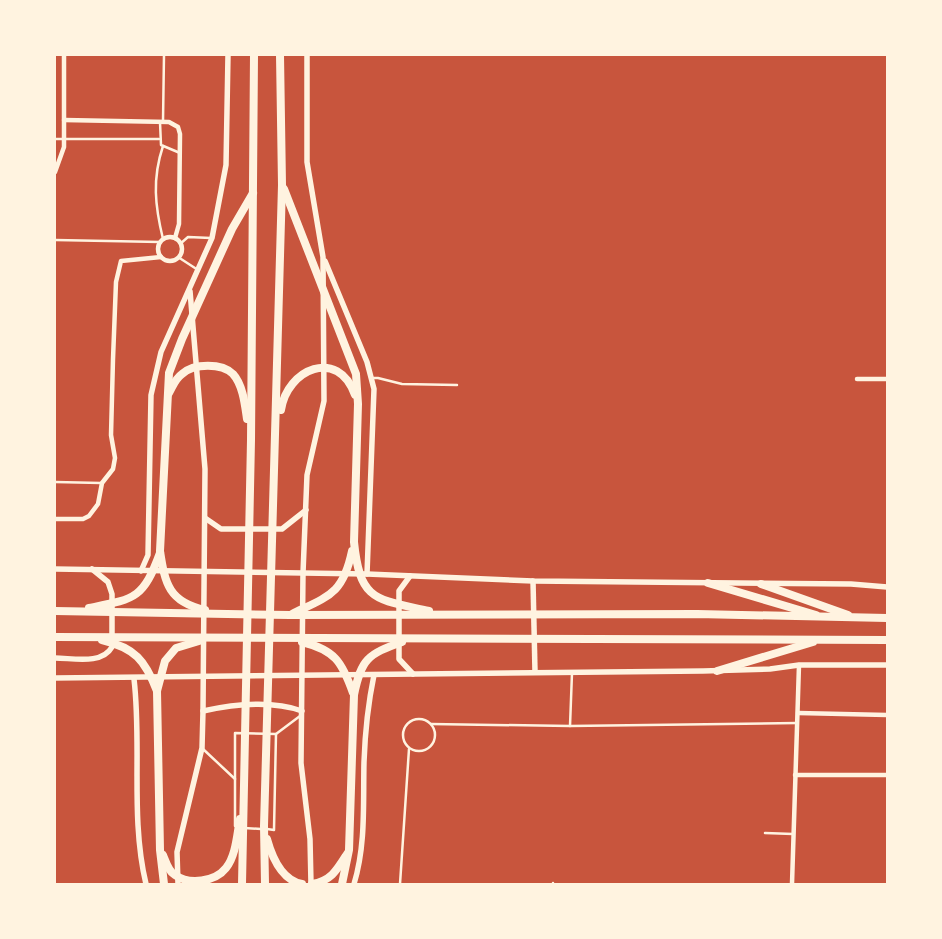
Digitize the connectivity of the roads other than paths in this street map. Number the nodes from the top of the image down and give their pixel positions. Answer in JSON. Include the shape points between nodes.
{"nodes":[{"id":1,"x":64,"y":55,"type":"edge"},
{"id":2,"x":164,"y":55,"type":"edge"},
{"id":3,"x":228,"y":55,"type":"edge"},
{"id":4,"x":254,"y":55,"type":"edge"},
{"id":5,"x":280,"y":55,"type":"edge"},
{"id":6,"x":307,"y":55,"type":"edge"},
{"id":7,"x":64,"y":120,"type":"junction"},
{"id":8,"x":162,"y":122,"type":"junction"},
{"id":9,"x":55,"y":139,"type":"edge"},
{"id":10,"x":64,"y":139,"type":"junction"},
{"id":11,"x":159,"y":139,"type":"junction"},
{"id":12,"x":162,"y":146,"type":"junction"},
{"id":13,"x":180,"y":153,"type":"junction"},
{"id":14,"x":55,"y":172,"type":"edge"},
{"id":15,"x":282,"y":184,"type":"junction"},
{"id":16,"x":254,"y":191,"type":"junction"},
{"id":17,"x":175,"y":238,"type":"junction"},
{"id":18,"x":212,"y":238,"type":"junction"},
{"id":19,"x":55,"y":240,"type":"edge"},
{"id":20,"x":162,"y":240,"type":"junction"},
{"id":21,"x":180,"y":244,"type":"junction"},
{"id":22,"x":161,"y":257,"type":"junction"},
{"id":23,"x":178,"y":257,"type":"junction"},
{"id":24,"x":323,"y":257,"type":"junction"},
{"id":25,"x":198,"y":270,"type":"junction"},
{"id":26,"x":190,"y":291,"type":"junction"},
{"id":27,"x":372,"y":378,"type":"junction"},
{"id":28,"x":857,"y":379,"type":"dead end"},
{"id":29,"x":887,"y":379,"type":"edge"},
{"id":30,"x":456,"y":385,"type":"dead end"},
{"id":31,"x":167,"y":398,"type":"junction"},
{"id":32,"x":358,"y":404,"type":"junction"},
{"id":33,"x":251,"y":440,"type":"junction"},
{"id":34,"x":276,"y":440,"type":"junction"},
{"id":35,"x":55,"y":482,"type":"edge"},
{"id":36,"x":102,"y":483,"type":"junction"},
{"id":37,"x":306,"y":510,"type":"junction"},
{"id":38,"x":205,"y":518,"type":"junction"},
{"id":39,"x":55,"y":519,"type":"edge"},
{"id":40,"x":354,"y":542,"type":"junction"},
{"id":41,"x":160,"y":551,"type":"junction"},
{"id":42,"x":55,"y":569,"type":"edge"},
{"id":43,"x":92,"y":569,"type":"junction"},
{"id":44,"x":141,"y":571,"type":"junction"},
{"id":45,"x":203,"y":572,"type":"junction"},
{"id":46,"x":303,"y":573,"type":"junction"},
{"id":47,"x":367,"y":574,"type":"junction"},
{"id":48,"x":410,"y":576,"type":"junction"},
{"id":49,"x":533,"y":581,"type":"junction"},
{"id":50,"x":708,"y":583,"type":"junction"},
{"id":51,"x":761,"y":584,"type":"junction"},
{"id":52,"x":887,"y":587,"type":"edge"},
{"id":53,"x":55,"y":611,"type":"edge"},
{"id":54,"x":72,"y":611,"type":"junction"},
{"id":55,"x":220,"y":613,"type":"junction"},
{"id":56,"x":290,"y":614,"type":"junction"},
{"id":57,"x":445,"y":614,"type":"junction"},
{"id":58,"x":825,"y":618,"type":"junction"},
{"id":59,"x":855,"y":618,"type":"junction"},
{"id":60,"x":887,"y":618,"type":"edge"},
{"id":61,"x":55,"y":637,"type":"edge"},
{"id":62,"x":88,"y":637,"type":"junction"},
{"id":63,"x":216,"y":638,"type":"junction"},
{"id":64,"x":290,"y":639,"type":"junction"},
{"id":65,"x":822,"y":639,"type":"junction"},
{"id":66,"x":407,"y":640,"type":"junction"},
{"id":67,"x":887,"y":640,"type":"edge"},
{"id":68,"x":55,"y":658,"type":"edge"},
{"id":69,"x":799,"y":665,"type":"junction"},
{"id":70,"x":887,"y":665,"type":"edge"},
{"id":71,"x":717,"y":670,"type":"junction"},
{"id":72,"x":535,"y":672,"type":"junction"},
{"id":73,"x":572,"y":672,"type":"junction"},
{"id":74,"x":413,"y":674,"type":"junction"},
{"id":75,"x":374,"y":675,"type":"junction"},
{"id":76,"x":303,"y":676,"type":"junction"},
{"id":77,"x":203,"y":677,"type":"junction"},
{"id":78,"x":55,"y":678,"type":"edge"},
{"id":79,"x":134,"y":678,"type":"junction"},
{"id":80,"x":157,"y":691,"type":"junction"},
{"id":81,"x":354,"y":695,"type":"junction"},
{"id":82,"x":203,"y":711,"type":"junction"},
{"id":83,"x":302,"y":713,"type":"junction"},
{"id":84,"x":798,"y":713,"type":"junction"},
{"id":85,"x":887,"y":715,"type":"edge"},
{"id":86,"x":798,"y":723,"type":"junction"},
{"id":87,"x":431,"y":724,"type":"junction"},
{"id":88,"x":570,"y":726,"type":"junction"},
{"id":89,"x":276,"y":734,"type":"junction"},
{"id":90,"x":202,"y":748,"type":"junction"},
{"id":91,"x":409,"y":749,"type":"junction"},
{"id":92,"x":795,"y":775,"type":"junction"},
{"id":93,"x":887,"y":775,"type":"edge"},
{"id":94,"x":235,"y":779,"type":"junction"},
{"id":95,"x":244,"y":802,"type":"junction"},
{"id":96,"x":264,"y":826,"type":"junction"},
{"id":97,"x":765,"y":833,"type":"dead end"},
{"id":98,"x":793,"y":834,"type":"junction"},
{"id":99,"x":160,"y":850,"type":"junction"},
{"id":100,"x":349,"y":850,"type":"junction"},
{"id":101,"x":146,"y":884,"type":"edge"},
{"id":102,"x":164,"y":884,"type":"edge"},
{"id":103,"x":178,"y":884,"type":"edge"},
{"id":104,"x":242,"y":884,"type":"edge"},
{"id":105,"x":265,"y":884,"type":"edge"},
{"id":106,"x":302,"y":884,"type":"edge"},
{"id":107,"x":311,"y":884,"type":"edge"},
{"id":108,"x":342,"y":884,"type":"edge"},
{"id":109,"x":354,"y":884,"type":"edge"},
{"id":110,"x":400,"y":884,"type":"edge"},
{"id":111,"x":792,"y":884,"type":"edge"}],
"edges":[{"from":1,"to":7,"type":"street"},
{"from":2,"to":8,"type":"lane"},
{"from":3,"to":18,"type":"street","via":[[226,165]]},
{"from":4,"to":16,"type":"highway"},
{"from":5,"to":15,"type":"highway"},
{"from":6,"to":24,"type":"street","via":[[307,162]]},
{"from":7,"to":8,"type":"street"},
{"from":7,"to":10,"type":"street"},
{"from":8,"to":11,"type":"lane"},
{"from":8,"to":13,"type":"street","via":[[178,128]]},
{"from":9,"to":10,"type":"lane"},
{"from":10,"to":11,"type":"lane"},
{"from":10,"to":14,"type":"street"},
{"from":11,"to":12,"type":"lane"},
{"from":12,"to":13,"type":"lane"},
{"from":12,"to":20,"type":"lane","via":[[154,192]]},
{"from":13,"to":17,"type":"street","via":[[179,224]]},
{"from":15,"to":32,"type":"highway","via":[[356,374]]},
{"from":15,"to":34,"type":"highway"},
{"from":16,"to":31,"type":"highway","via":[[232,229],[182,339],[170,373]]},
{"from":16,"to":33,"type":"highway"},
{"from":17,"to":20,"type":"street"},
{"from":17,"to":21,"type":"street"},
{"from":18,"to":21,"type":"lane","via":[[188,237]]},
{"from":18,"to":25,"type":"street"},
{"from":19,"to":20,"type":"lane"},
{"from":20,"to":22,"type":"street","via":[[158,250]]},
{"from":21,"to":23,"type":"street"},
{"from":22,"to":23,"type":"street","via":[[171,261]]},
{"from":22,"to":36,"type":"street","via":[[121,261],[116,282],[113,359],[112,435],[115,458],[113,469]]},
{"from":23,"to":25,"type":"lane"},
{"from":24,"to":27,"type":"street"},
{"from":24,"to":37,"type":"street","via":[[324,401],[307,475]]},
{"from":25,"to":26,"type":"street"},
{"from":26,"to":38,"type":"street","via":[[205,469]]},
{"from":26,"to":44,"type":"street","via":[[161,352],[153,385],[148,555]]},
{"from":27,"to":30,"type":"lane","via":[[402,384]]},
{"from":27,"to":47,"type":"street"},
{"from":28,"to":29,"type":"street"},
{"from":31,"to":33,"type":"highway","via":[[176,379],[190,369],[213,366],[225,369],[234,375],[241,390]]},
{"from":31,"to":41,"type":"highway"},
{"from":32,"to":34,"type":"highway","via":[[351,385],[339,371],[320,368],[304,372],[287,390]]},
{"from":32,"to":40,"type":"highway"},
{"from":33,"to":95,"type":"highway"},
{"from":34,"to":96,"type":"highway"},
{"from":35,"to":36,"type":"lane"},
{"from":36,"to":39,"type":"street","via":[[98,504],[90,516]]},
{"from":37,"to":38,"type":"street","via":[[282,529],[222,529]]},
{"from":37,"to":46,"type":"street"},
{"from":38,"to":45,"type":"street"},
{"from":40,"to":56,"type":"highway","via":[[343,584],[333,593]]},
{"from":40,"to":57,"type":"highway","via":[[363,585],[382,600]]},
{"from":41,"to":54,"type":"highway","via":[[148,582],[133,598]]},
{"from":41,"to":55,"type":"highway","via":[[164,579],[170,591],[197,608]]},
{"from":42,"to":43,"type":"street"},
{"from":43,"to":44,"type":"street"},
{"from":43,"to":68,"type":"street","via":[[108,582],[112,594],[112,647],[100,658]]},
{"from":44,"to":45,"type":"street"},
{"from":45,"to":46,"type":"street"},
{"from":45,"to":77,"type":"street"},
{"from":46,"to":47,"type":"street"},
{"from":46,"to":76,"type":"street"},
{"from":47,"to":48,"type":"street"},
{"from":48,"to":49,"type":"street"},
{"from":48,"to":74,"type":"street","via":[[399,591],[399,659]]},
{"from":49,"to":50,"type":"street"},
{"from":49,"to":72,"type":"street"},
{"from":50,"to":51,"type":"street"},
{"from":50,"to":58,"type":"highway"},
{"from":51,"to":52,"type":"street"},
{"from":51,"to":59,"type":"highway"},
{"from":53,"to":54,"type":"highway"},
{"from":54,"to":55,"type":"highway"},
{"from":55,"to":56,"type":"highway"},
{"from":56,"to":57,"type":"highway"},
{"from":57,"to":58,"type":"highway","via":[[697,614]]},
{"from":58,"to":59,"type":"highway"},
{"from":59,"to":60,"type":"highway"},
{"from":61,"to":62,"type":"highway"},
{"from":62,"to":63,"type":"highway"},
{"from":62,"to":80,"type":"highway","via":[[114,643],[137,654],[149,670]]},
{"from":63,"to":64,"type":"highway"},
{"from":63,"to":80,"type":"highway","via":[[176,648],[165,661]]},
{"from":64,"to":66,"type":"highway"},
{"from":64,"to":81,"type":"highway","via":[[320,646],[332,654],[342,665]]},
{"from":65,"to":66,"type":"highway"},
{"from":65,"to":67,"type":"highway"},
{"from":65,"to":71,"type":"highway"},
{"from":66,"to":81,"type":"highway","via":[[384,648],[363,663]]},
{"from":69,"to":70,"type":"street"},
{"from":69,"to":71,"type":"street"},
{"from":69,"to":84,"type":"street"},
{"from":71,"to":73,"type":"street"},
{"from":72,"to":73,"type":"street"},
{"from":72,"to":74,"type":"street"},
{"from":73,"to":88,"type":"lane"},
{"from":74,"to":75,"type":"street"},
{"from":75,"to":76,"type":"street"},
{"from":75,"to":109,"type":"street","via":[[364,760],[360,865]]},
{"from":76,"to":77,"type":"street"},
{"from":76,"to":83,"type":"street"},
{"from":77,"to":79,"type":"street"},
{"from":77,"to":82,"type":"street"},
{"from":78,"to":79,"type":"street"},
{"from":79,"to":101,"type":"street","via":[[138,809]]},
{"from":80,"to":99,"type":"highway"},
{"from":81,"to":100,"type":"highway"},
{"from":82,"to":83,"type":"street","via":[[230,705],[287,706]]},
{"from":82,"to":90,"type":"street"},
{"from":83,"to":89,"type":"lane"},
{"from":83,"to":107,"type":"street","via":[[301,763],[310,839]]},
{"from":84,"to":85,"type":"street"},
{"from":84,"to":86,"type":"street"},
{"from":86,"to":88,"type":"lane"},
{"from":86,"to":92,"type":"street"},
{"from":87,"to":88,"type":"lane"},
{"from":87,"to":91,"type":"lane","via":[[436,734],[432,746],[420,752]]},
{"from":87,"to":91,"type":"lane","via":[[421,718],[411,720],[403,729],[403,741]]},
{"from":89,"to":94,"type":"lane","via":[[235,733]]},
{"from":89,"to":94,"type":"lane","via":[[274,830],[235,828]]},
{"from":90,"to":94,"type":"lane"},
{"from":90,"to":103,"type":"street","via":[[177,852]]},
{"from":91,"to":110,"type":"lane"},
{"from":92,"to":93,"type":"street"},
{"from":92,"to":98,"type":"street"},
{"from":95,"to":99,"type":"highway","via":[[230,861],[216,877],[184,880],[174,875]]},
{"from":95,"to":104,"type":"highway"},
{"from":96,"to":105,"type":"highway"},
{"from":96,"to":106,"type":"highway","via":[[274,859],[289,878]]},
{"from":97,"to":98,"type":"lane"},
{"from":98,"to":111,"type":"street"},
{"from":99,"to":102,"type":"highway"},
{"from":100,"to":107,"type":"highway","via":[[335,873],[328,879]]},
{"from":100,"to":108,"type":"highway"}]}
